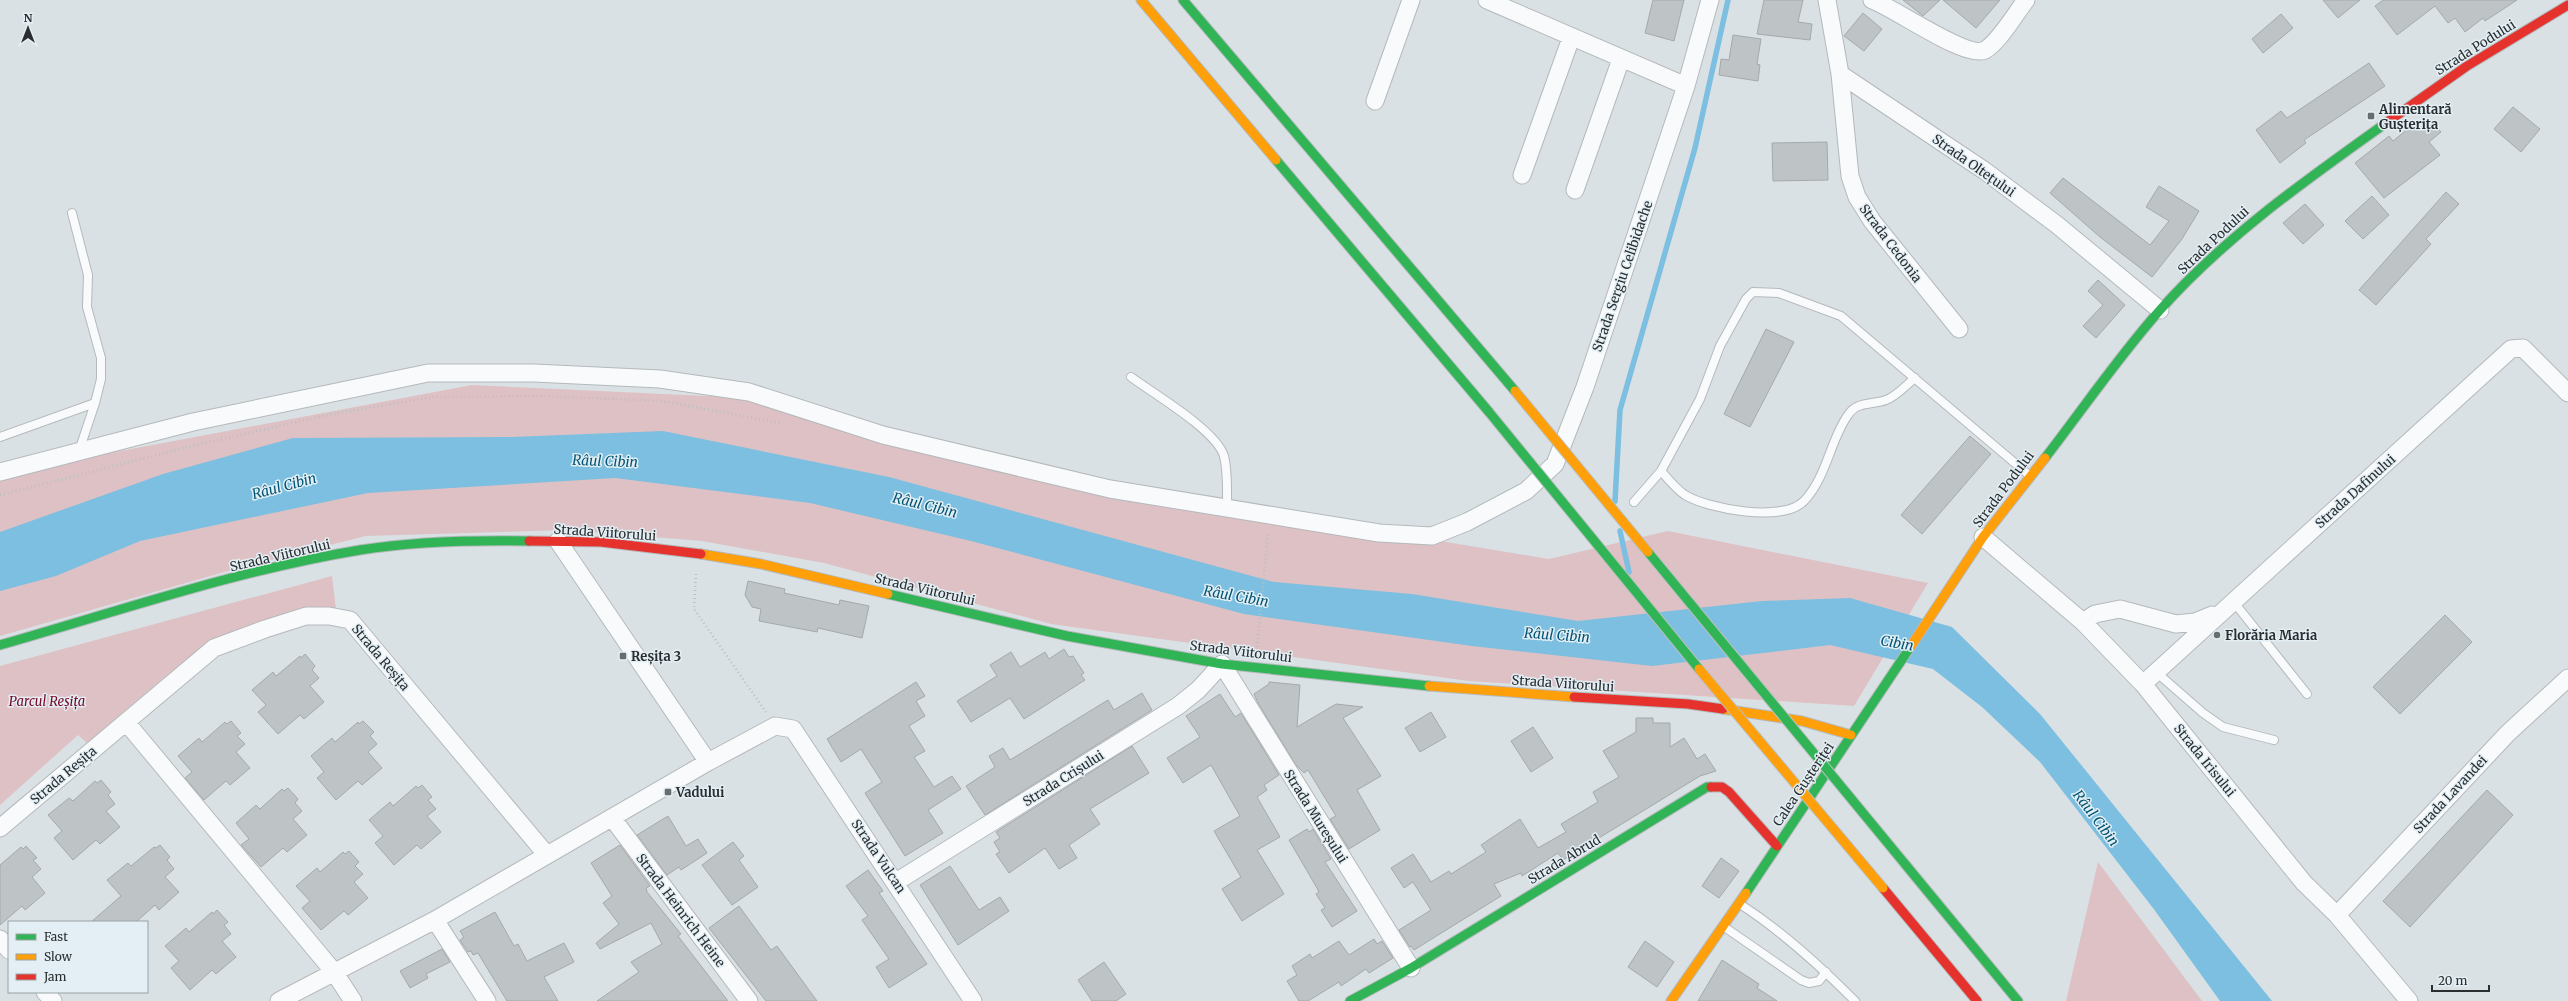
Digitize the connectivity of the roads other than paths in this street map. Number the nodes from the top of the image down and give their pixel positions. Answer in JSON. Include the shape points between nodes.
{"nodes":[{"id":1,"x":1141,"y":0,"type":"edge"},
{"id":2,"x":1183,"y":0,"type":"edge"},
{"id":3,"x":1411,"y":0,"type":"edge"},
{"id":4,"x":1487,"y":0,"type":"edge"},
{"id":5,"x":1710,"y":0,"type":"edge"},
{"id":6,"x":1827,"y":0,"type":"edge"},
{"id":7,"x":1872,"y":0,"type":"edge"},
{"id":8,"x":2026,"y":0,"type":"edge"},
{"id":9,"x":2568,"y":5,"type":"edge"},
{"id":10,"x":1571,"y":38,"type":"junction"},
{"id":11,"x":1621,"y":59,"type":"junction"},
{"id":12,"x":1840,"y":74,"type":"junction"},
{"id":13,"x":1686,"y":86,"type":"junction"},
{"id":14,"x":1375,"y":101,"type":"dead end"},
{"id":15,"x":1522,"y":175,"type":"dead end"},
{"id":16,"x":1575,"y":190,"type":"dead end"},
{"id":17,"x":72,"y":213,"type":"dead end"},
{"id":18,"x":2160,"y":310,"type":"junction"},
{"id":19,"x":1959,"y":329,"type":"dead end"},
{"id":20,"x":1131,"y":377,"type":"dead end"},
{"id":21,"x":1915,"y":378,"type":"junction"},
{"id":22,"x":2568,"y":393,"type":"edge"},
{"id":23,"x":95,"y":403,"type":"junction"},
{"id":24,"x":0,"y":437,"type":"edge"},
{"id":25,"x":79,"y":452,"type":"junction"},
{"id":26,"x":1661,"y":471,"type":"junction"},
{"id":27,"x":0,"y":472,"type":"edge"},
{"id":28,"x":2029,"y":475,"type":"junction"},
{"id":29,"x":1634,"y":502,"type":"dead end"},
{"id":30,"x":1227,"y":508,"type":"junction"},
{"id":31,"x":1983,"y":537,"type":"junction"},
{"id":32,"x":558,"y":541,"type":"junction"},
{"id":33,"x":1955,"y":579,"type":"joint"},
{"id":34,"x":2227,"y":606,"type":"junction"},
{"id":35,"x":2083,"y":622,"type":"junction"},
{"id":36,"x":0,"y":645,"type":"edge"},
{"id":37,"x":1222,"y":664,"type":"junction"},
{"id":38,"x":2156,"y":672,"type":"junction"},
{"id":39,"x":2568,"y":678,"type":"edge"},
{"id":40,"x":2143,"y":684,"type":"junction"},
{"id":41,"x":2307,"y":694,"type":"dead end"},
{"id":42,"x":126,"y":722,"type":"junction"},
{"id":43,"x":1851,"y":735,"type":"junction"},
{"id":44,"x":2274,"y":740,"type":"dead end"},
{"id":45,"x":708,"y":762,"type":"junction"},
{"id":46,"x":613,"y":819,"type":"junction"},
{"id":47,"x":0,"y":828,"type":"edge"},
{"id":48,"x":1777,"y":846,"type":"junction"},
{"id":49,"x":546,"y":854,"type":"junction"},
{"id":50,"x":896,"y":882,"type":"junction"},
{"id":51,"x":1737,"y":902,"type":"junction"},
{"id":52,"x":2337,"y":915,"type":"junction"},
{"id":53,"x":435,"y":920,"type":"junction"},
{"id":54,"x":1722,"y":925,"type":"junction"},
{"id":55,"x":0,"y":939,"type":"edge"},
{"id":56,"x":8,"y":949,"type":"edge"},
{"id":57,"x":1411,"y":968,"type":"junction"},
{"id":58,"x":334,"y":972,"type":"junction"},
{"id":59,"x":1826,"y":972,"type":"junction"},
{"id":60,"x":46,"y":993,"type":"edge"},
{"id":61,"x":53,"y":1001,"type":"edge"},
{"id":62,"x":279,"y":1001,"type":"edge"},
{"id":63,"x":353,"y":1001,"type":"edge"},
{"id":64,"x":487,"y":1001,"type":"edge"},
{"id":65,"x":749,"y":1001,"type":"edge"},
{"id":66,"x":973,"y":1001,"type":"edge"},
{"id":67,"x":1350,"y":1001,"type":"edge"},
{"id":68,"x":1671,"y":1001,"type":"edge"},
{"id":69,"x":1855,"y":1001,"type":"edge"},
{"id":70,"x":1976,"y":1001,"type":"edge"},
{"id":71,"x":2018,"y":1001,"type":"edge"},
{"id":72,"x":2410,"y":1001,"type":"edge"}],
"edges":[{"from":1,"to":70,"type":"main road","bridge":true,"via":[[1489,412],[1628,585]]},
{"from":2,"to":71,"type":"main road","bridge":true,"via":[[1515,391]]},
{"from":3,"to":14,"type":"street"},
{"from":4,"to":10,"type":"street"},
{"from":5,"to":13,"type":"street","name":"Strada Sergiu Celibidache"},
{"from":6,"to":12,"type":"street"},
{"from":7,"to":8,"type":"street","via":[[1887,5],[1956,46],[1976,51],[1985,50],[1996,39]]},
{"from":9,"to":18,"type":"main road","name":"Strada Podului","via":[[2466,66],[2279,199],[2212,257]]},
{"from":10,"to":11,"type":"street"},
{"from":10,"to":15,"type":"street"},
{"from":11,"to":13,"type":"street"},
{"from":11,"to":16,"type":"street"},
{"from":12,"to":18,"type":"street","name":"Strada Oltețului","via":[[1985,171],[2056,224]]},
{"from":12,"to":19,"type":"street","name":"Strada Cedonia","via":[[1847,157],[1857,196],[1872,221]]},
{"from":13,"to":30,"type":"street","name":"Strada Sergiu Celibidache","via":[[1585,387],[1555,464],[1526,491],[1467,522],[1432,536],[1379,533]]},
{"from":17,"to":23,"type":"lane","via":[[88,275],[87,307],[101,358],[101,379]]},
{"from":18,"to":28,"type":"main road","name":"Strada Podului"},
{"from":20,"to":30,"type":"lane","via":[[1210,433],[1223,454]]},
{"from":21,"to":26,"type":"lane","via":[[1886,400],[1858,405],[1848,414],[1828,462],[1804,502],[1786,511],[1736,511],[1685,495]]},
{"from":21,"to":26,"type":"lane","via":[[1841,316],[1778,293],[1753,292],[1746,299],[1720,346],[1700,399]]},
{"from":21,"to":28,"type":"lane"},
{"from":22,"to":34,"type":"street","name":"Strada Dafinului","via":[[2523,348],[2511,349]]},
{"from":23,"to":24,"type":"lane"},
{"from":23,"to":25,"type":"lane"},
{"from":25,"to":27,"type":"street"},
{"from":25,"to":30,"type":"street","via":[[193,422],[428,374],[534,373],[660,379],[749,392],[883,435],[1110,489]]},
{"from":26,"to":29,"type":"lane"},
{"from":28,"to":31,"type":"main road","name":"Strada Podului"},
{"from":31,"to":33,"type":"main road","name":"Strada Podului"},
{"from":31,"to":35,"type":"street","name":"Strada Irisului"},
{"from":32,"to":36,"type":"main road","name":"Strada Viitorului","via":[[488,540],[360,550],[243,576]]},
{"from":32,"to":37,"type":"main road","name":"Strada Viitorului","via":[[601,542],[697,553],[819,577],[1067,636]]},
{"from":32,"to":45,"type":"street"},
{"from":33,"to":43,"type":"main road","name":"Calea Gușteriței"},
{"from":34,"to":35,"type":"street","via":[[2195,622],[2176,624],[2120,609],[2095,614]]},
{"from":34,"to":38,"type":"street","name":"Strada Dafinului"},
{"from":34,"to":41,"type":"lane"},
{"from":35,"to":40,"type":"street","name":"Strada Irisului"},
{"from":37,"to":43,"type":"main road","name":"Strada Viitorului","via":[[1466,690],[1688,704],[1802,721]]},
{"from":37,"to":50,"type":"street","name":"Strada Crișului","via":[[1198,690],[1178,706]]},
{"from":37,"to":57,"type":"street","name":"Strada Mureșului"},
{"from":38,"to":40,"type":"street","name":"Strada Dafinului"},
{"from":38,"to":44,"type":"lane","via":[[2223,727]]},
{"from":39,"to":52,"type":"street","name":"Strada Lavandei","via":[[2508,733]]},
{"from":40,"to":52,"type":"street","name":"Strada Irisului","via":[[2304,883]]},
{"from":42,"to":47,"type":"street","name":"Strada Reșița"},
{"from":42,"to":49,"type":"street","name":"Strada Reșița","via":[[214,648],[306,616],[329,616],[350,620]]},
{"from":42,"to":58,"type":"street"},
{"from":43,"to":48,"type":"main road","name":"Calea Gușteriței"},
{"from":45,"to":46,"type":"street"},
{"from":45,"to":50,"type":"street","name":"Strada Vulcan","via":[[775,726],[793,729]]},
{"from":46,"to":49,"type":"street"},
{"from":46,"to":65,"type":"street","name":"Strada Heinrich Heine"},
{"from":48,"to":51,"type":"main road","name":"Calea Gușteriței"},
{"from":48,"to":57,"type":"main road","name":"Strada Abrud","via":[[1729,792],[1722,787],[1707,787]]},
{"from":49,"to":53,"type":"street"},
{"from":50,"to":66,"type":"street","name":"Strada Vulcan"},
{"from":51,"to":54,"type":"main road","name":"Calea Gușteriței"},
{"from":51,"to":59,"type":"lane","via":[[1777,928]]},
{"from":52,"to":72,"type":"street","name":"Strada Irisului"},
{"from":53,"to":58,"type":"street"},
{"from":53,"to":64,"type":"street"},
{"from":54,"to":59,"type":"lane","via":[[1801,980],[1809,983],[1819,982]]},
{"from":54,"to":68,"type":"main road","name":"Calea Gușteriței"},
{"from":55,"to":56,"type":"street"},
{"from":57,"to":67,"type":"main road","name":"Strada Abrud"},
{"from":58,"to":62,"type":"street"},
{"from":58,"to":63,"type":"street"},
{"from":59,"to":69,"type":"lane"},
{"from":60,"to":61,"type":"street"}]}
